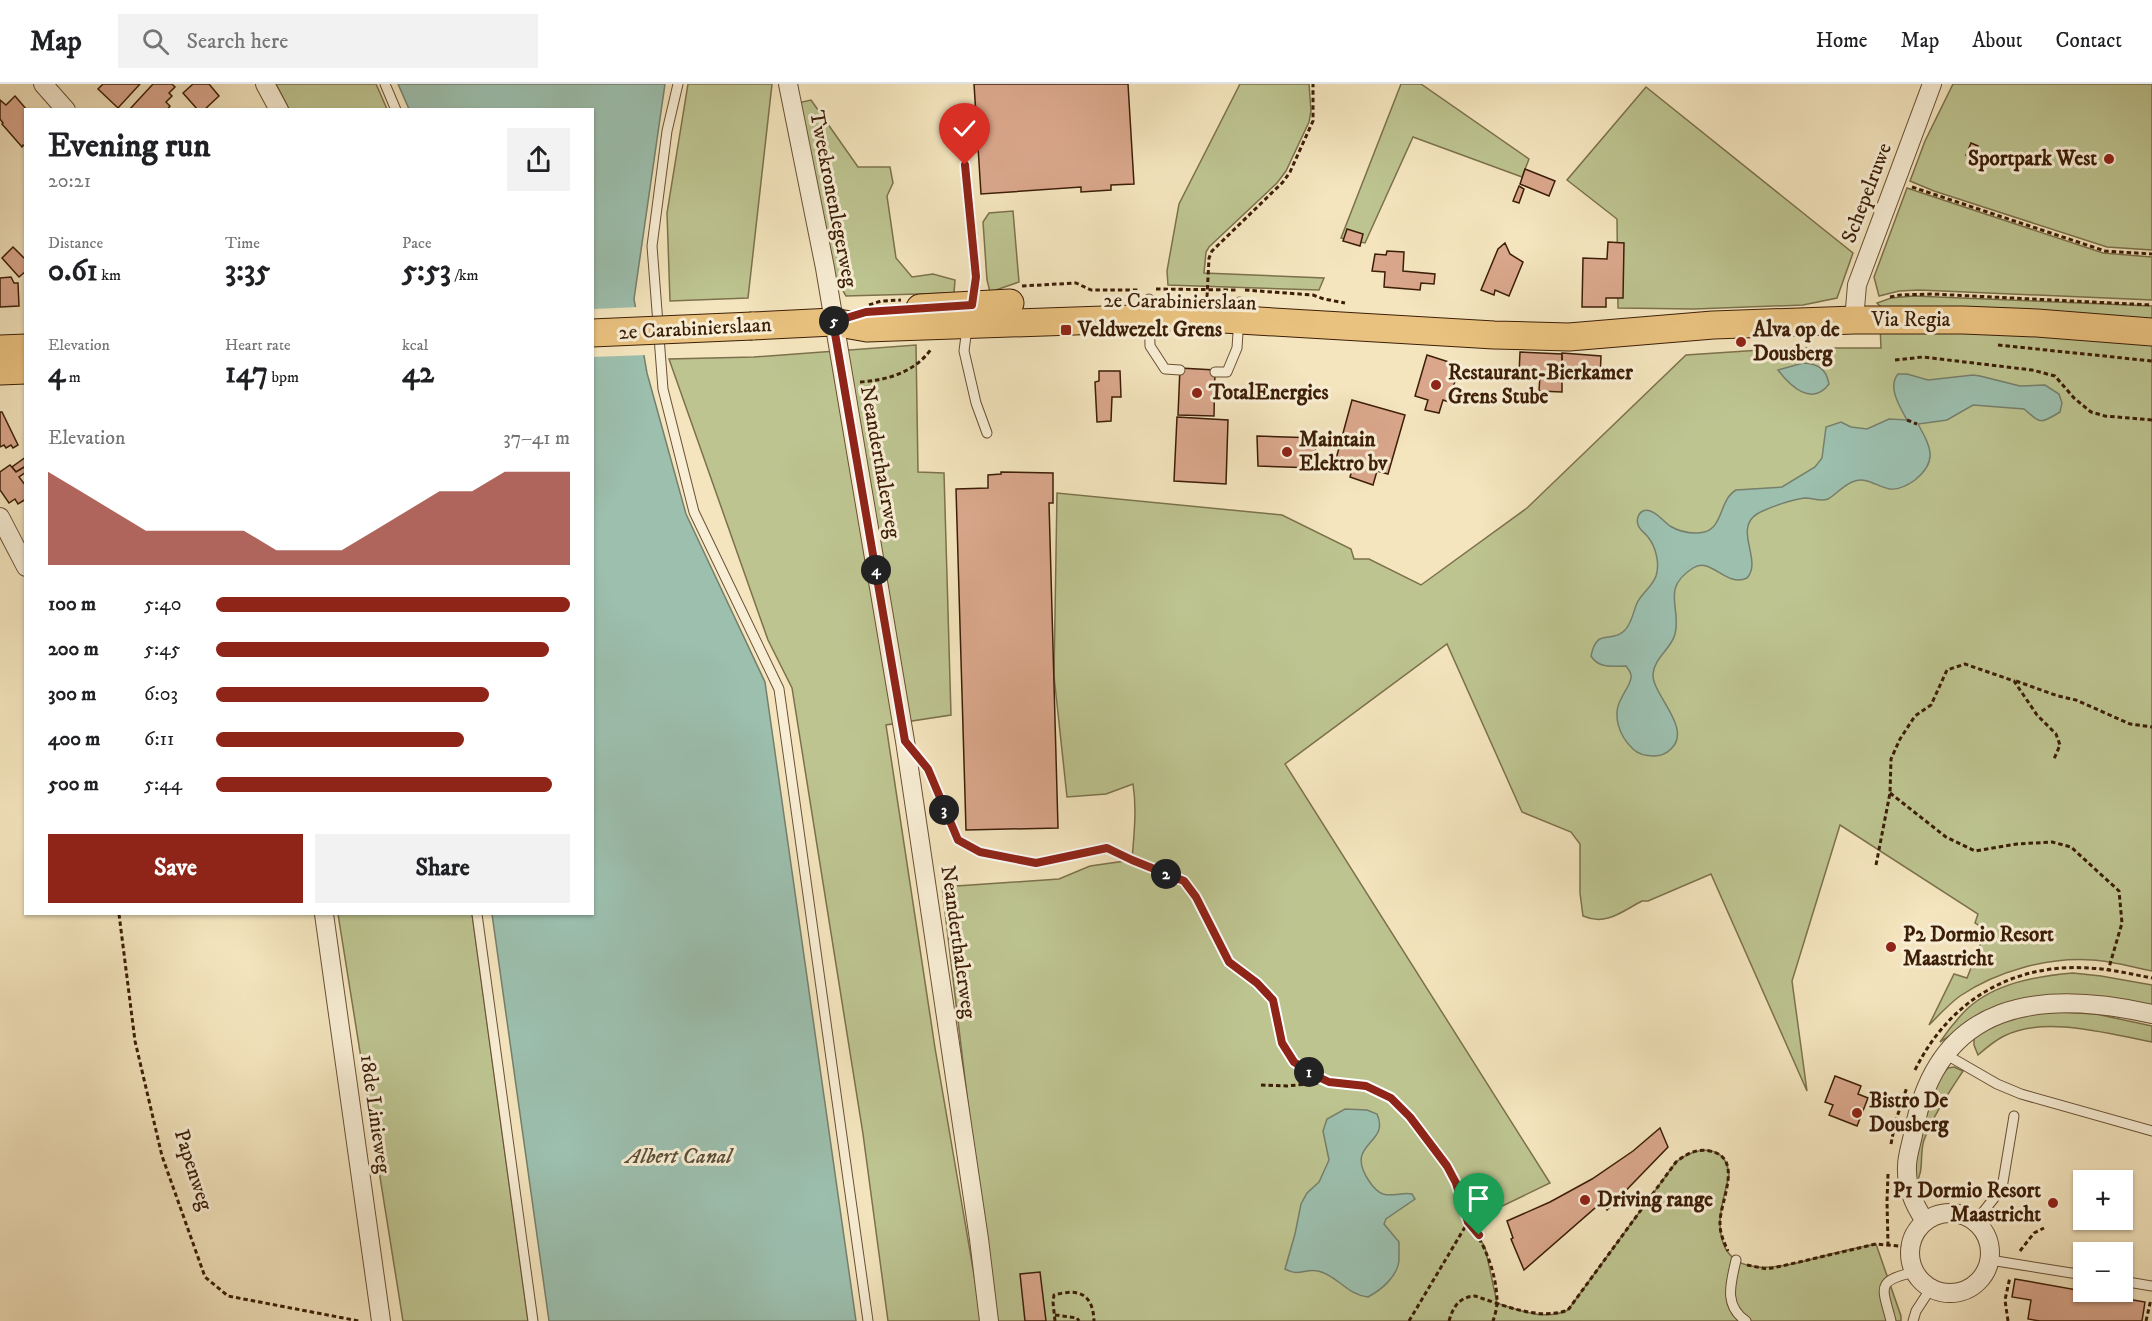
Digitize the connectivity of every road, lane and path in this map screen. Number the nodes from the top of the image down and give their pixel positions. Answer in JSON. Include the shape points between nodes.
{"nodes":[{"id":1,"x":43,"y":84,"type":"edge"},
{"id":2,"x":265,"y":84,"type":"edge"},
{"id":3,"x":385,"y":84,"type":"edge"},
{"id":4,"x":678,"y":84,"type":"edge"},
{"id":5,"x":788,"y":84,"type":"edge"},
{"id":6,"x":1313,"y":84,"type":"edge"},
{"id":7,"x":1932,"y":84,"type":"edge"},
{"id":8,"x":64,"y":108,"type":"edge"},
{"id":9,"x":278,"y":108,"type":"edge"},
{"id":10,"x":395,"y":108,"type":"edge"},
{"id":11,"x":965,"y":165,"type":"dead end"},
{"id":12,"x":1895,"y":181,"type":"junction"},
{"id":13,"x":2152,"y":254,"type":"edge"},
{"id":14,"x":1356,"y":303,"type":"dead end"},
{"id":15,"x":1149,"y":308,"type":"junction"},
{"id":16,"x":1240,"y":310,"type":"junction"},
{"id":17,"x":970,"y":314,"type":"junction"},
{"id":18,"x":1854,"y":320,"type":"junction"},
{"id":19,"x":833,"y":322,"type":"junction"},
{"id":20,"x":1523,"y":329,"type":"joint"},
{"id":21,"x":2152,"y":332,"type":"edge"},
{"id":22,"x":594,"y":333,"type":"edge"},
{"id":23,"x":1989,"y":344,"type":"dead end"},
{"id":24,"x":933,"y":347,"type":"dead end"},
{"id":25,"x":24,"y":348,"type":"edge"},
{"id":26,"x":0,"y":349,"type":"edge"},
{"id":27,"x":1895,"y":360,"type":"dead end"},
{"id":28,"x":2152,"y":361,"type":"edge"},
{"id":29,"x":24,"y":370,"type":"edge"},
{"id":30,"x":1180,"y":370,"type":"dead end"},
{"id":31,"x":0,"y":371,"type":"edge"},
{"id":32,"x":1215,"y":372,"type":"dead end"},
{"id":33,"x":843,"y":383,"type":"junction"},
{"id":34,"x":1907,"y":420,"type":"dead end"},
{"id":35,"x":2152,"y":420,"type":"edge"},
{"id":36,"x":1917,"y":424,"type":"dead end"},
{"id":37,"x":987,"y":433,"type":"dead end"},
{"id":38,"x":0,"y":517,"type":"edge"},
{"id":39,"x":24,"y":563,"type":"edge"},
{"id":40,"x":2014,"y":681,"type":"junction"},
{"id":41,"x":2152,"y":728,"type":"edge"},
{"id":42,"x":905,"y":741,"type":"junction"},
{"id":43,"x":2054,"y":759,"type":"dead end"},
{"id":44,"x":1890,"y":793,"type":"junction"},
{"id":45,"x":1876,"y":865,"type":"dead end"},
{"id":46,"x":119,"y":915,"type":"edge"},
{"id":47,"x":324,"y":915,"type":"edge"},
{"id":48,"x":477,"y":915,"type":"edge"},
{"id":49,"x":2108,"y":970,"type":"dead end"},
{"id":50,"x":2152,"y":1014,"type":"edge"},
{"id":51,"x":1945,"y":1054,"type":"junction"},
{"id":52,"x":1329,"y":1082,"type":"junction"},
{"id":53,"x":1261,"y":1085,"type":"dead end"},
{"id":54,"x":2014,"y":1116,"type":"dead end"},
{"id":55,"x":2152,"y":1131,"type":"edge"},
{"id":56,"x":1925,"y":1221,"type":"junction"},
{"id":57,"x":1976,"y":1221,"type":"junction"},
{"id":58,"x":1468,"y":1222,"type":"junction"},
{"id":59,"x":1910,"y":1247,"type":"junction"},
{"id":60,"x":1736,"y":1260,"type":"junction"},
{"id":61,"x":1990,"y":1260,"type":"junction"},
{"id":62,"x":1915,"y":1272,"type":"junction"},
{"id":63,"x":2073,"y":1273,"type":"edge"},
{"id":64,"x":2133,"y":1283,"type":"edge"},
{"id":65,"x":2152,"y":1286,"type":"edge"},
{"id":66,"x":1931,"y":1288,"type":"junction"},
{"id":67,"x":2152,"y":1293,"type":"edge"},
{"id":68,"x":1497,"y":1303,"type":"junction"},
{"id":69,"x":1055,"y":1315,"type":"junction"},
{"id":70,"x":359,"y":1321,"type":"edge"},
{"id":71,"x":381,"y":1321,"type":"edge"},
{"id":72,"x":532,"y":1321,"type":"edge"},
{"id":73,"x":868,"y":1321,"type":"edge"},
{"id":74,"x":989,"y":1321,"type":"edge"},
{"id":75,"x":1055,"y":1321,"type":"edge"},
{"id":76,"x":1079,"y":1321,"type":"edge"},
{"id":77,"x":1094,"y":1321,"type":"edge"},
{"id":78,"x":1409,"y":1321,"type":"edge"},
{"id":79,"x":1449,"y":1321,"type":"edge"},
{"id":80,"x":1493,"y":1321,"type":"edge"},
{"id":81,"x":1746,"y":1321,"type":"edge"},
{"id":82,"x":1891,"y":1321,"type":"edge"},
{"id":83,"x":1913,"y":1321,"type":"edge"},
{"id":84,"x":2146,"y":1321,"type":"edge"}],
"edges":[{"from":1,"to":8,"type":"street"},
{"from":2,"to":9,"type":"street"},
{"from":3,"to":10,"type":"lane"},
{"from":4,"to":73,"type":"lane","via":[[652,246],[663,389],[694,512],[779,689]]},
{"from":5,"to":19,"type":"street","name":"Tweekronenlegerweg"},
{"from":6,"to":14,"type":"path","via":[[1313,121],[1290,172],[1212,250],[1208,288],[1312,294]]},
{"from":7,"to":12,"type":"street","name":"Schepelruwe"},
{"from":11,"to":17,"type":"lane","via":[[976,277]]},
{"from":12,"to":13,"type":"path","via":[[2105,251]]},
{"from":12,"to":18,"type":"street","name":"Schepelruwe","via":[[1857,285]]},
{"from":15,"to":16,"type":"main road","name":"2e Carabinierslaan"},
{"from":15,"to":17,"type":"main road","name":"2e Carabinierslaan"},
{"from":15,"to":30,"type":"lane","via":[[1150,346],[1165,369]]},
{"from":16,"to":20,"type":"main road","name":"2e Carabinierslaan"},
{"from":16,"to":32,"type":"lane","via":[[1238,348],[1227,372]]},
{"from":17,"to":19,"type":"main road","name":"2e Carabinierslaan","via":[[866,312]]},
{"from":17,"to":37,"type":"lane","via":[[964,351]]},
{"from":18,"to":20,"type":"main road","name":"Via Regia"},
{"from":18,"to":21,"type":"main road","name":"Via Regia","via":[[1973,320]]},
{"from":19,"to":22,"type":"main road","name":"2e Carabinierslaan","bridge":true},
{"from":19,"to":33,"type":"street","name":"Neanderthalerweg"},
{"from":23,"to":28,"type":"path"},
{"from":24,"to":33,"type":"path","via":[[910,369],[894,376]]},
{"from":25,"to":26,"type":"main road"},
{"from":27,"to":35,"type":"path","via":[[1923,357],[2032,370],[2055,376],[2091,412]]},
{"from":29,"to":31,"type":"main road"},
{"from":33,"to":42,"type":"street","name":"Neanderthalerweg"},
{"from":34,"to":36,"type":"path"},
{"from":38,"to":39,"type":"street"},
{"from":40,"to":41,"type":"path","via":[[2076,700],[2130,724]]},
{"from":40,"to":43,"type":"path","via":[[2037,715],[2056,734],[2060,745]]},
{"from":40,"to":44,"type":"path","via":[[1965,664],[1947,670],[1931,705],[1915,716],[1891,759]]},
{"from":42,"to":52,"type":"path","via":[[928,769],[958,840],[980,852],[1036,863],[1107,848],[1184,881],[1229,962],[1273,1000],[1282,1043],[1294,1062]]},
{"from":42,"to":74,"type":"street","name":"Neanderthalerweg"},
{"from":44,"to":45,"type":"path"},
{"from":44,"to":49,"type":"path","via":[[1946,837],[1975,851],[2052,842],[2071,847],[2120,891],[2122,923]]},
{"from":46,"to":70,"type":"path","name":"Papenweg","via":[[135,1041],[162,1156],[205,1277],[228,1296]]},
{"from":47,"to":71,"type":"street","name":"18de Linieweg"},
{"from":48,"to":72,"type":"lane"},
{"from":50,"to":51,"type":"street","via":[[2080,1004],[2024,1007],[1987,1019]]},
{"from":51,"to":55,"type":"lane","via":[[2021,1094]]},
{"from":51,"to":56,"type":"street","via":[[1917,1118],[1906,1165],[1913,1200]]},
{"from":52,"to":53,"type":"path"},
{"from":52,"to":58,"type":"path","via":[[1366,1086],[1391,1098],[1410,1117],[1447,1166]]},
{"from":54,"to":57,"type":"lane","via":[[2001,1188]]},
{"from":56,"to":57,"type":"street","via":[[1952,1212]]},
{"from":56,"to":59,"type":"street"},
{"from":57,"to":61,"type":"street","via":[[1989,1240]]},
{"from":58,"to":68,"type":"path","via":[[1485,1247]]},
{"from":58,"to":78,"type":"path"},
{"from":59,"to":60,"type":"path","via":[[1876,1244],[1767,1269]]},
{"from":59,"to":62,"type":"street"},
{"from":60,"to":68,"type":"path","via":[[1728,1250],[1719,1221],[1729,1175],[1727,1164],[1719,1154],[1702,1150],[1676,1162],[1568,1310],[1554,1315],[1522,1312]]},
{"from":60,"to":81,"type":"lane","via":[[1730,1289],[1732,1307]]},
{"from":61,"to":63,"type":"lane"},
{"from":61,"to":66,"type":"street","via":[[1986,1272],[1967,1289],[1949,1292]]},
{"from":62,"to":66,"type":"street"},
{"from":62,"to":82,"type":"lane","via":[[1899,1275],[1886,1285],[1883,1298]]},
{"from":64,"to":65,"type":"lane"},
{"from":66,"to":83,"type":"lane"},
{"from":67,"to":84,"type":"path"},
{"from":68,"to":79,"type":"path","via":[[1468,1297],[1456,1304]]},
{"from":68,"to":80,"type":"path"},
{"from":69,"to":75,"type":"path"},
{"from":69,"to":76,"type":"path"},
{"from":69,"to":77,"type":"path","via":[[1054,1295],[1077,1292],[1088,1298]]}]}
